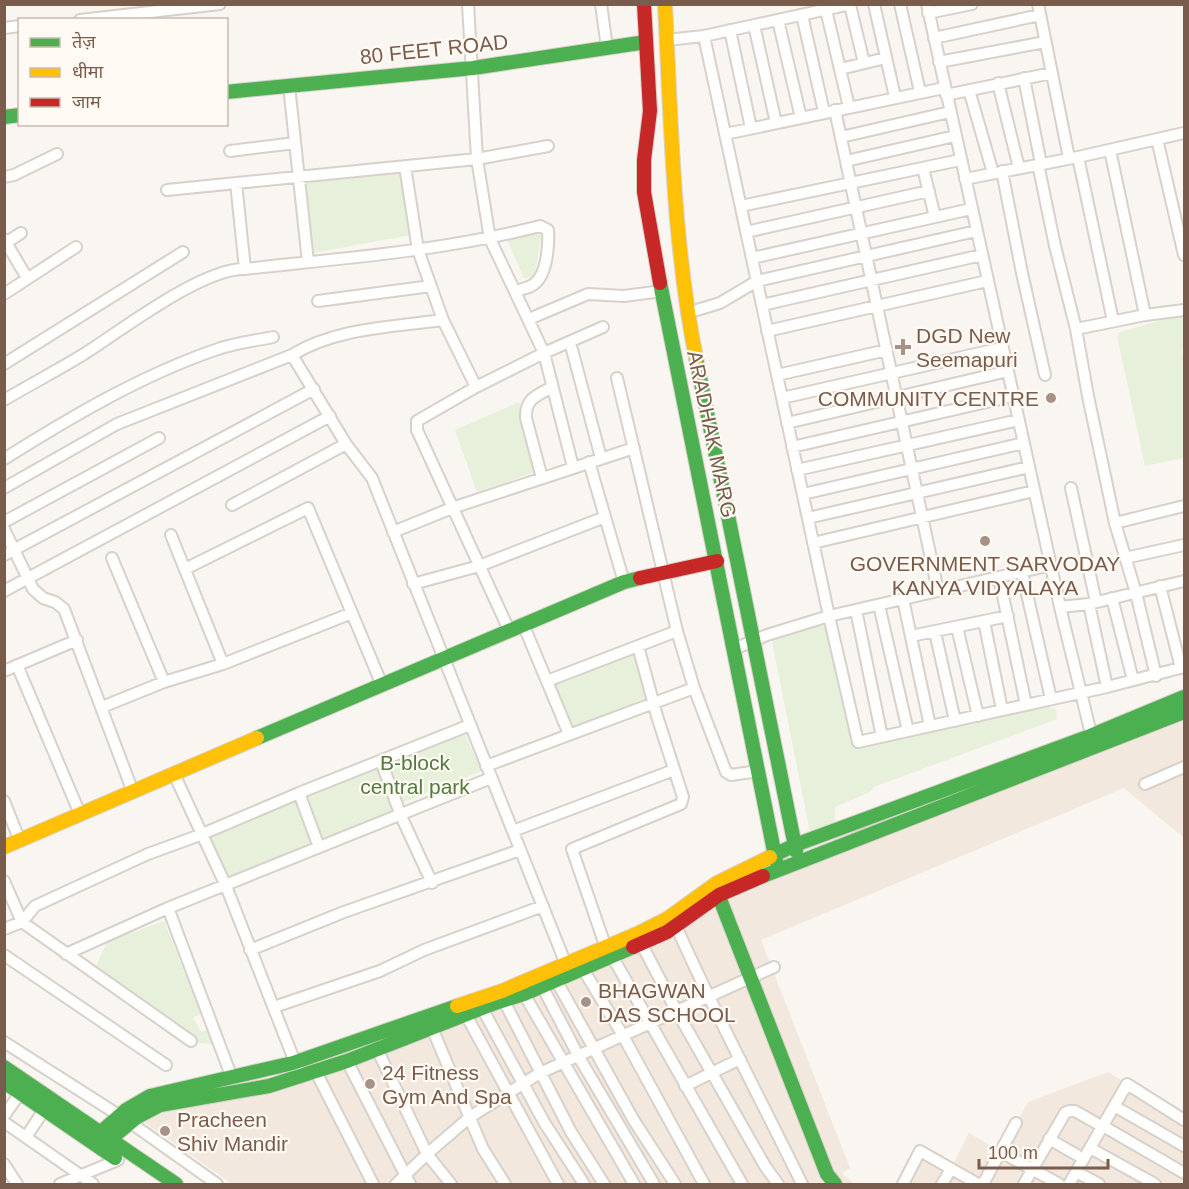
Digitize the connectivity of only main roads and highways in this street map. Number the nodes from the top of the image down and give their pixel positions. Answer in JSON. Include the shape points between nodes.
{"nodes":[{"id":1,"x":644,"y":4,"type":"edge"},
{"id":2,"x":665,"y":4,"type":"edge"},
{"id":3,"x":646,"y":42,"type":"junction"},
{"id":4,"x":228,"y":92,"type":"edge"},
{"id":5,"x":662,"y":294,"type":"junction"},
{"id":6,"x":684,"y":295,"type":"junction"},
{"id":7,"x":717,"y":561,"type":"junction"},
{"id":8,"x":1185,"y":697,"type":"edge"},
{"id":9,"x":1185,"y":712,"type":"edge"},
{"id":10,"x":1093,"y":742,"type":"junction"},
{"id":11,"x":795,"y":844,"type":"junction"},
{"id":12,"x":4,"y":847,"type":"edge"},
{"id":13,"x":775,"y":854,"type":"junction"},
{"id":14,"x":799,"y":860,"type":"junction"},
{"id":15,"x":778,"y":869,"type":"junction"},
{"id":16,"x":716,"y":890,"type":"junction"},
{"id":17,"x":609,"y":952,"type":"junction"},
{"id":18,"x":573,"y":969,"type":"junction"},
{"id":19,"x":4,"y":1067,"type":"edge"},
{"id":20,"x":297,"y":1069,"type":"junction"},
{"id":21,"x":4,"y":1082,"type":"edge"},
{"id":22,"x":125,"y":1119,"type":"junction"},
{"id":23,"x":105,"y":1136,"type":"junction"},
{"id":24,"x":153,"y":1185,"type":"edge"},
{"id":25,"x":176,"y":1185,"type":"edge"},
{"id":26,"x":835,"y":1185,"type":"edge"}],
"edges":[{"from":1,"to":3,"type":"main road","name":"ARADHAK MARG"},
{"from":2,"to":6,"type":"main road","name":"ARADHAK MARG","via":[[675,207]]},
{"from":3,"to":4,"type":"main road","name":"80 FEET ROAD","via":[[473,68]]},
{"from":3,"to":5,"type":"main road","name":"ARADHAK MARG","via":[[650,111],[644,192]]},
{"from":5,"to":6,"type":"main road"},
{"from":5,"to":7,"type":"main road","name":"ARADHAK MARG"},
{"from":6,"to":11,"type":"main road","name":"ARADHAK MARG"},
{"from":7,"to":12,"type":"main road","via":[[624,582]]},
{"from":7,"to":13,"type":"main road","name":"ARADHAK MARG"},
{"from":8,"to":10,"type":"main road"},
{"from":9,"to":10,"type":"main road"},
{"from":10,"to":11,"type":"main road"},
{"from":10,"to":14,"type":"main road"},
{"from":11,"to":13,"type":"main road"},
{"from":11,"to":14,"type":"main road","name":"ARADHAK MARG"},
{"from":13,"to":15,"type":"main road","name":"ARADHAK MARG"},
{"from":13,"to":16,"type":"main road"},
{"from":14,"to":15,"type":"main road"},
{"from":15,"to":16,"type":"main road"},
{"from":16,"to":17,"type":"main road"},
{"from":16,"to":17,"type":"main road","via":[[676,926],[641,943]]},
{"from":16,"to":26,"type":"main road","via":[[827,1174]]},
{"from":17,"to":18,"type":"main road"},
{"from":18,"to":20,"type":"main road","via":[[502,991]]},
{"from":18,"to":20,"type":"main road","via":[[524,994],[347,1060],[315,1070]]},
{"from":19,"to":23,"type":"main road"},
{"from":20,"to":22,"type":"main road","via":[[269,1086],[160,1105]]},
{"from":20,"to":22,"type":"main road","via":[[150,1096]]},
{"from":21,"to":24,"type":"main road"},
{"from":22,"to":23,"type":"main road"},
{"from":23,"to":25,"type":"main road"}]}
